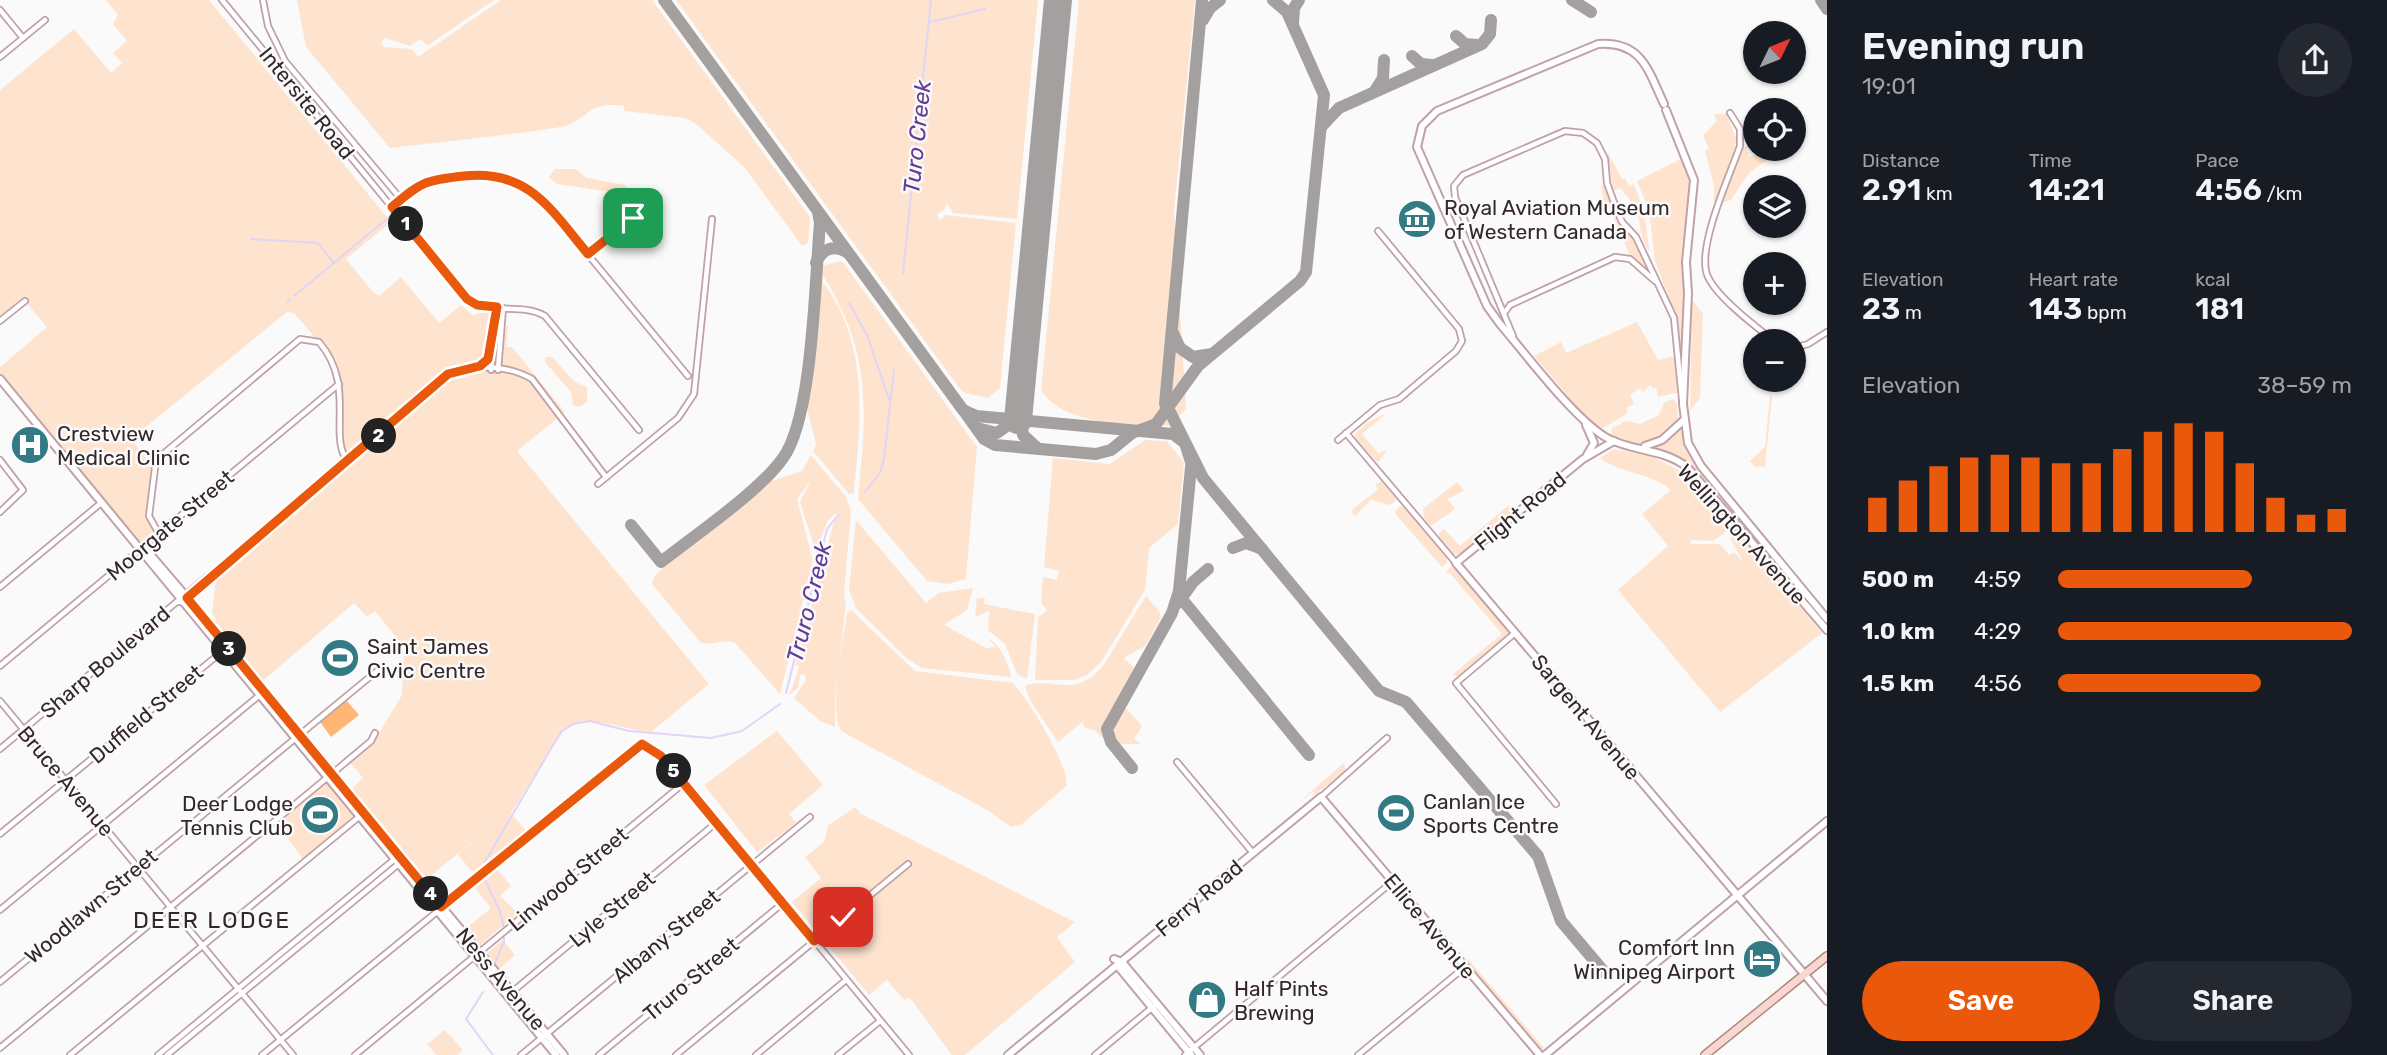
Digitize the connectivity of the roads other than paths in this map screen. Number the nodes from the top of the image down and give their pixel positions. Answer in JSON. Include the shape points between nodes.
{"nodes":[{"id":1,"x":222,"y":0,"type":"edge"},
{"id":2,"x":263,"y":0,"type":"edge"},
{"id":3,"x":0,"y":10,"type":"edge"},
{"id":4,"x":46,"y":20,"type":"dead end"},
{"id":5,"x":23,"y":38,"type":"junction"},
{"id":6,"x":0,"y":57,"type":"edge"},
{"id":7,"x":1730,"y":113,"type":"dead end"},
{"id":8,"x":382,"y":195,"type":"junction"},
{"id":9,"x":402,"y":197,"type":"junction"},
{"id":10,"x":392,"y":207,"type":"junction"},
{"id":11,"x":633,"y":218,"type":"dead end"},
{"id":12,"x":712,"y":219,"type":"dead end"},
{"id":13,"x":1378,"y":231,"type":"dead end"},
{"id":14,"x":588,"y":254,"type":"junction"},
{"id":15,"x":1658,"y":284,"type":"junction"},
{"id":16,"x":25,"y":301,"type":"dead end"},
{"id":17,"x":497,"y":307,"type":"junction"},
{"id":18,"x":503,"y":308,"type":"junction"},
{"id":19,"x":1504,"y":314,"type":"junction"},
{"id":20,"x":0,"y":321,"type":"edge"},
{"id":21,"x":1761,"y":329,"type":"edge"},
{"id":22,"x":1827,"y":332,"type":"edge"},
{"id":23,"x":1806,"y":342,"type":"edge"},
{"id":24,"x":1517,"y":343,"type":"junction"},
{"id":25,"x":492,"y":353,"type":"junction"},
{"id":26,"x":473,"y":368,"type":"junction"},
{"id":27,"x":494,"y":370,"type":"junction"},
{"id":28,"x":688,"y":376,"type":"dead end"},
{"id":29,"x":0,"y":379,"type":"edge"},
{"id":30,"x":340,"y":384,"type":"junction"},
{"id":31,"x":1682,"y":404,"type":"junction"},
{"id":32,"x":1583,"y":419,"type":"junction"},
{"id":33,"x":1684,"y":420,"type":"junction"},
{"id":34,"x":639,"y":430,"type":"dead end"},
{"id":35,"x":1346,"y":433,"type":"junction"},
{"id":36,"x":1338,"y":440,"type":"dead end"},
{"id":37,"x":1614,"y":441,"type":"junction"},
{"id":38,"x":1639,"y":447,"type":"junction"},
{"id":39,"x":1583,"y":459,"type":"junction"},
{"id":40,"x":0,"y":460,"type":"edge"},
{"id":41,"x":348,"y":462,"type":"junction"},
{"id":42,"x":606,"y":477,"type":"junction"},
{"id":43,"x":598,"y":484,"type":"dead end"},
{"id":44,"x":102,"y":502,"type":"junction"},
{"id":45,"x":0,"y":512,"type":"edge"},
{"id":46,"x":159,"y":534,"type":"junction"},
{"id":47,"x":141,"y":548,"type":"junction"},
{"id":48,"x":1456,"y":563,"type":"junction"},
{"id":49,"x":0,"y":587,"type":"edge"},
{"id":50,"x":182,"y":599,"type":"junction"},
{"id":51,"x":1827,"y":619,"type":"edge"},
{"id":52,"x":1827,"y":629,"type":"edge"},
{"id":53,"x":1515,"y":633,"type":"junction"},
{"id":54,"x":224,"y":649,"type":"junction"},
{"id":55,"x":0,"y":666,"type":"edge"},
{"id":56,"x":377,"y":671,"type":"dead end"},
{"id":57,"x":261,"y":694,"type":"junction"},
{"id":58,"x":0,"y":701,"type":"edge"},
{"id":59,"x":23,"y":730,"type":"junction"},
{"id":60,"x":375,"y":733,"type":"dead end"},
{"id":61,"x":297,"y":737,"type":"junction"},
{"id":62,"x":1387,"y":738,"type":"dead end"},
{"id":63,"x":0,"y":749,"type":"edge"},
{"id":64,"x":1177,"y":762,"type":"dead end"},
{"id":65,"x":329,"y":776,"type":"junction"},
{"id":66,"x":65,"y":780,"type":"junction"},
{"id":67,"x":684,"y":783,"type":"junction"},
{"id":68,"x":1321,"y":797,"type":"junction"},
{"id":69,"x":1556,"y":804,"type":"dead end"},
{"id":70,"x":361,"y":815,"type":"junction"},
{"id":71,"x":810,"y":817,"type":"dead end"},
{"id":72,"x":1827,"y":821,"type":"edge"},
{"id":73,"x":716,"y":823,"type":"junction"},
{"id":74,"x":103,"y":825,"type":"junction"},
{"id":75,"x":0,"y":834,"type":"edge"},
{"id":76,"x":1253,"y":853,"type":"junction"},
{"id":77,"x":399,"y":860,"type":"junction"},
{"id":78,"x":908,"y":864,"type":"dead end"},
{"id":79,"x":751,"y":865,"type":"junction"},
{"id":80,"x":138,"y":868,"type":"junction"},
{"id":81,"x":1392,"y":882,"type":"junction"},
{"id":82,"x":1737,"y":895,"type":"junction"},
{"id":83,"x":783,"y":903,"type":"junction"},
{"id":84,"x":171,"y":908,"type":"junction"},
{"id":85,"x":439,"y":909,"type":"junction"},
{"id":86,"x":0,"y":910,"type":"edge"},
{"id":87,"x":814,"y":941,"type":"junction"},
{"id":88,"x":202,"y":946,"type":"junction"},
{"id":89,"x":477,"y":954,"type":"junction"},
{"id":90,"x":1827,"y":956,"type":"edge"},
{"id":91,"x":1120,"y":964,"type":"junction"},
{"id":92,"x":1465,"y":968,"type":"junction"},
{"id":93,"x":1805,"y":975,"type":"junction"},
{"id":94,"x":846,"y":980,"type":"junction"},
{"id":95,"x":0,"y":982,"type":"edge"},
{"id":96,"x":240,"y":991,"type":"junction"},
{"id":97,"x":509,"y":994,"type":"junction"},
{"id":98,"x":1827,"y":1001,"type":"edge"},
{"id":99,"x":1155,"y":1006,"type":"junction"},
{"id":100,"x":880,"y":1021,"type":"junction"},
{"id":101,"x":544,"y":1036,"type":"junction"},
{"id":102,"x":280,"y":1040,"type":"junction"},
{"id":103,"x":0,"y":1048,"type":"edge"},
{"id":104,"x":1190,"y":1052,"type":"edge"},
{"id":105,"x":70,"y":1055,"type":"edge"},
{"id":106,"x":158,"y":1055,"type":"edge"},
{"id":107,"x":167,"y":1055,"type":"edge"},
{"id":108,"x":262,"y":1055,"type":"edge"},
{"id":109,"x":293,"y":1055,"type":"edge"},
{"id":110,"x":355,"y":1055,"type":"edge"},
{"id":111,"x":522,"y":1055,"type":"edge"},
{"id":112,"x":556,"y":1055,"type":"edge"},
{"id":113,"x":564,"y":1055,"type":"edge"},
{"id":114,"x":599,"y":1055,"type":"edge"},
{"id":115,"x":676,"y":1055,"type":"edge"},
{"id":116,"x":756,"y":1055,"type":"edge"},
{"id":117,"x":838,"y":1055,"type":"edge"},
{"id":118,"x":909,"y":1055,"type":"edge"},
{"id":119,"x":1008,"y":1055,"type":"edge"},
{"id":120,"x":1095,"y":1055,"type":"edge"},
{"id":121,"x":1200,"y":1055,"type":"edge"},
{"id":122,"x":1358,"y":1055,"type":"edge"},
{"id":123,"x":1542,"y":1055,"type":"edge"},
{"id":124,"x":1705,"y":1055,"type":"edge"}],
"edges":[{"from":1,"to":8,"type":"street","name":"Intersite Road"},
{"from":2,"to":9,"type":"street","via":[[268,26],[285,61]]},
{"from":3,"to":5,"type":"street"},
{"from":4,"to":5,"type":"street"},
{"from":5,"to":6,"type":"street"},
{"from":7,"to":21,"type":"street","via":[[1740,129],[1740,146],[1705,248],[1704,268],[1718,291]]},
{"from":8,"to":9,"type":"street"},
{"from":8,"to":10,"type":"street","name":"Intersite Road"},
{"from":9,"to":10,"type":"street"},
{"from":9,"to":14,"type":"street","via":[[430,180],[482,174],[509,178],[540,198]]},
{"from":10,"to":17,"type":"street","name":"Intersite Road","via":[[467,299]]},
{"from":11,"to":14,"type":"street"},
{"from":12,"to":42,"type":"street","via":[[694,394],[678,418]]},
{"from":13,"to":35,"type":"street","via":[[1462,334],[1456,351],[1399,399],[1380,405]]},
{"from":14,"to":28,"type":"street"},
{"from":15,"to":19,"type":"street","via":[[1628,258],[1615,257],[1510,305]]},
{"from":15,"to":19,"type":"street","name":"Wellington Avenue","via":[[1616,208],[1599,145],[1573,131],[1549,136],[1465,174],[1454,186],[1454,197]]},
{"from":15,"to":31,"type":"street","name":"Wellington Avenue","via":[[1674,318]]},
{"from":16,"to":20,"type":"street"},
{"from":17,"to":18,"type":"street","name":"Intersite Road"},
{"from":17,"to":25,"type":"street"},
{"from":18,"to":27,"type":"street"},
{"from":18,"to":34,"type":"street","name":"Intersite Road","via":[[545,316]]},
{"from":19,"to":24,"type":"street"},
{"from":22,"to":23,"type":"street"},
{"from":24,"to":31,"type":"main road","name":"Wellington Avenue","via":[[1488,306],[1420,159],[1417,141],[1422,126],[1442,108],[1598,44],[1622,45],[1647,67],[1694,180],[1686,262]]},
{"from":24,"to":32,"type":"main road","name":"Wellington Avenue"},
{"from":25,"to":26,"type":"street"},
{"from":25,"to":27,"type":"street"},
{"from":26,"to":27,"type":"street"},
{"from":26,"to":41,"type":"street","name":"Sharp Boulevard","via":[[448,374]]},
{"from":27,"to":42,"type":"street","via":[[521,374],[536,383]]},
{"from":29,"to":44,"type":"main road","name":"Ness Avenue"},
{"from":30,"to":41,"type":"street","via":[[340,449]]},
{"from":30,"to":46,"type":"street","name":"Moorgate Street"},
{"from":30,"to":46,"type":"street","via":[[332,360],[318,342],[305,338],[296,342],[158,457],[149,510]]},
{"from":31,"to":33,"type":"main road","name":"Wellington Avenue"},
{"from":32,"to":37,"type":"main road","name":"Wellington Avenue"},
{"from":32,"to":39,"type":"main road","via":[[1594,441]]},
{"from":33,"to":38,"type":"main road","via":[[1662,440]]},
{"from":33,"to":51,"type":"main road","name":"Wellington Avenue","via":[[1697,461]]},
{"from":35,"to":36,"type":"street"},
{"from":35,"to":48,"type":"street","name":"Sargent Avenue"},
{"from":37,"to":38,"type":"main road","name":"Wellington Avenue"},
{"from":37,"to":39,"type":"main road","name":"Flight Road"},
{"from":38,"to":52,"type":"main road","name":"Wellington Avenue","via":[[1668,455],[1691,471]]},
{"from":39,"to":48,"type":"main road","name":"Flight Road"},
{"from":40,"to":45,"type":"street","via":[[23,491]]},
{"from":41,"to":50,"type":"street","name":"Sharp Boulevard"},
{"from":42,"to":43,"type":"street"},
{"from":44,"to":47,"type":"main road","name":"Ness Avenue"},
{"from":44,"to":49,"type":"street"},
{"from":46,"to":47,"type":"street","name":"Moorgate Street"},
{"from":47,"to":50,"type":"main road","name":"Ness Avenue","via":[[149,552]]},
{"from":47,"to":55,"type":"street","name":"Moorgate Street"},
{"from":48,"to":53,"type":"main road","name":"Sargent Avenue"},
{"from":50,"to":54,"type":"main road","name":"Ness Avenue"},
{"from":50,"to":59,"type":"street","name":"Sharp Boulevard"},
{"from":53,"to":69,"type":"street","via":[[1456,683]]},
{"from":53,"to":82,"type":"main road","name":"Sargent Avenue"},
{"from":54,"to":57,"type":"main road","name":"Ness Avenue"},
{"from":54,"to":66,"type":"street","name":"Duffield Street"},
{"from":56,"to":61,"type":"street","name":"Woodlawn Street"},
{"from":57,"to":61,"type":"main road","name":"Ness Avenue"},
{"from":57,"to":74,"type":"street"},
{"from":58,"to":59,"type":"street","name":"Bruce Avenue"},
{"from":59,"to":63,"type":"street","name":"Sharp Boulevard"},
{"from":59,"to":66,"type":"street","name":"Bruce Avenue"},
{"from":60,"to":65,"type":"street"},
{"from":61,"to":65,"type":"main road","name":"Ness Avenue"},
{"from":61,"to":80,"type":"street","name":"Woodlawn Street"},
{"from":62,"to":68,"type":"street","name":"Ferry Road"},
{"from":64,"to":76,"type":"street"},
{"from":65,"to":70,"type":"main road","name":"Ness Avenue"},
{"from":65,"to":84,"type":"street"},
{"from":66,"to":74,"type":"street","name":"Bruce Avenue"},
{"from":66,"to":75,"type":"street","name":"Duffield Street"},
{"from":67,"to":73,"type":"street"},
{"from":67,"to":85,"type":"street","via":[[657,752],[644,744],[637,746]]},
{"from":67,"to":89,"type":"street","name":"Linwood Street"},
{"from":68,"to":76,"type":"main road","name":"Ferry Road"},
{"from":68,"to":81,"type":"main road","name":"Ellice Avenue"},
{"from":70,"to":77,"type":"main road","name":"Ness Avenue"},
{"from":70,"to":88,"type":"street"},
{"from":71,"to":79,"type":"street","name":"Albany Street"},
{"from":72,"to":82,"type":"main road"},
{"from":73,"to":79,"type":"street"},
{"from":73,"to":97,"type":"street","name":"Lyle Street"},
{"from":74,"to":80,"type":"street","name":"Bruce Avenue"},
{"from":74,"to":86,"type":"street"},
{"from":76,"to":91,"type":"main road","name":"Ferry Road"},
{"from":77,"to":85,"type":"main road","name":"Ness Avenue"},
{"from":77,"to":96,"type":"street"},
{"from":78,"to":87,"type":"street"},
{"from":79,"to":83,"type":"street"},
{"from":79,"to":101,"type":"street","name":"Albany Street"},
{"from":80,"to":84,"type":"street","name":"Bruce Avenue"},
{"from":80,"to":95,"type":"street","name":"Woodlawn Street"},
{"from":81,"to":92,"type":"main road","name":"Ellice Avenue"},
{"from":81,"to":104,"type":"street"},
{"from":82,"to":93,"type":"main road","name":"Sargent Avenue"},
{"from":82,"to":123,"type":"main road"},
{"from":83,"to":87,"type":"street"},
{"from":83,"to":114,"type":"street","name":"Truro Street"},
{"from":84,"to":88,"type":"street","name":"Bruce Avenue"},
{"from":84,"to":103,"type":"street"},
{"from":85,"to":89,"type":"main road","name":"Ness Avenue"},
{"from":85,"to":102,"type":"street"},
{"from":87,"to":94,"type":"street"},
{"from":87,"to":115,"type":"street"},
{"from":88,"to":96,"type":"street","name":"Bruce Avenue"},
{"from":88,"to":105,"type":"street"},
{"from":89,"to":97,"type":"main road","name":"Ness Avenue"},
{"from":89,"to":110,"type":"street","name":"Linwood Street"},
{"from":90,"to":93,"type":"main road"},
{"from":91,"to":99,"type":"main road"},
{"from":91,"to":119,"type":"main road","name":"Ferry Road"},
{"from":92,"to":122,"type":"street"},
{"from":92,"to":123,"type":"main road","name":"Ellice Avenue"},
{"from":93,"to":98,"type":"main road","name":"Sargent Avenue"},
{"from":93,"to":124,"type":"main road"},
{"from":94,"to":100,"type":"street"},
{"from":94,"to":116,"type":"street"},
{"from":96,"to":102,"type":"street","name":"Bruce Avenue"},
{"from":96,"to":106,"type":"street"},
{"from":96,"to":107,"type":"street"},
{"from":97,"to":101,"type":"main road","name":"Ness Avenue"},
{"from":99,"to":104,"type":"main road"},
{"from":99,"to":120,"type":"street"},
{"from":100,"to":117,"type":"street"},
{"from":100,"to":118,"type":"street"},
{"from":101,"to":111,"type":"street","name":"Albany Street"},
{"from":101,"to":112,"type":"main road","name":"Ness Avenue"},
{"from":101,"to":113,"type":"main road","name":"Ness Avenue"},
{"from":102,"to":108,"type":"street"},
{"from":102,"to":109,"type":"street","name":"Bruce Avenue"},
{"from":104,"to":121,"type":"main road"}]}
